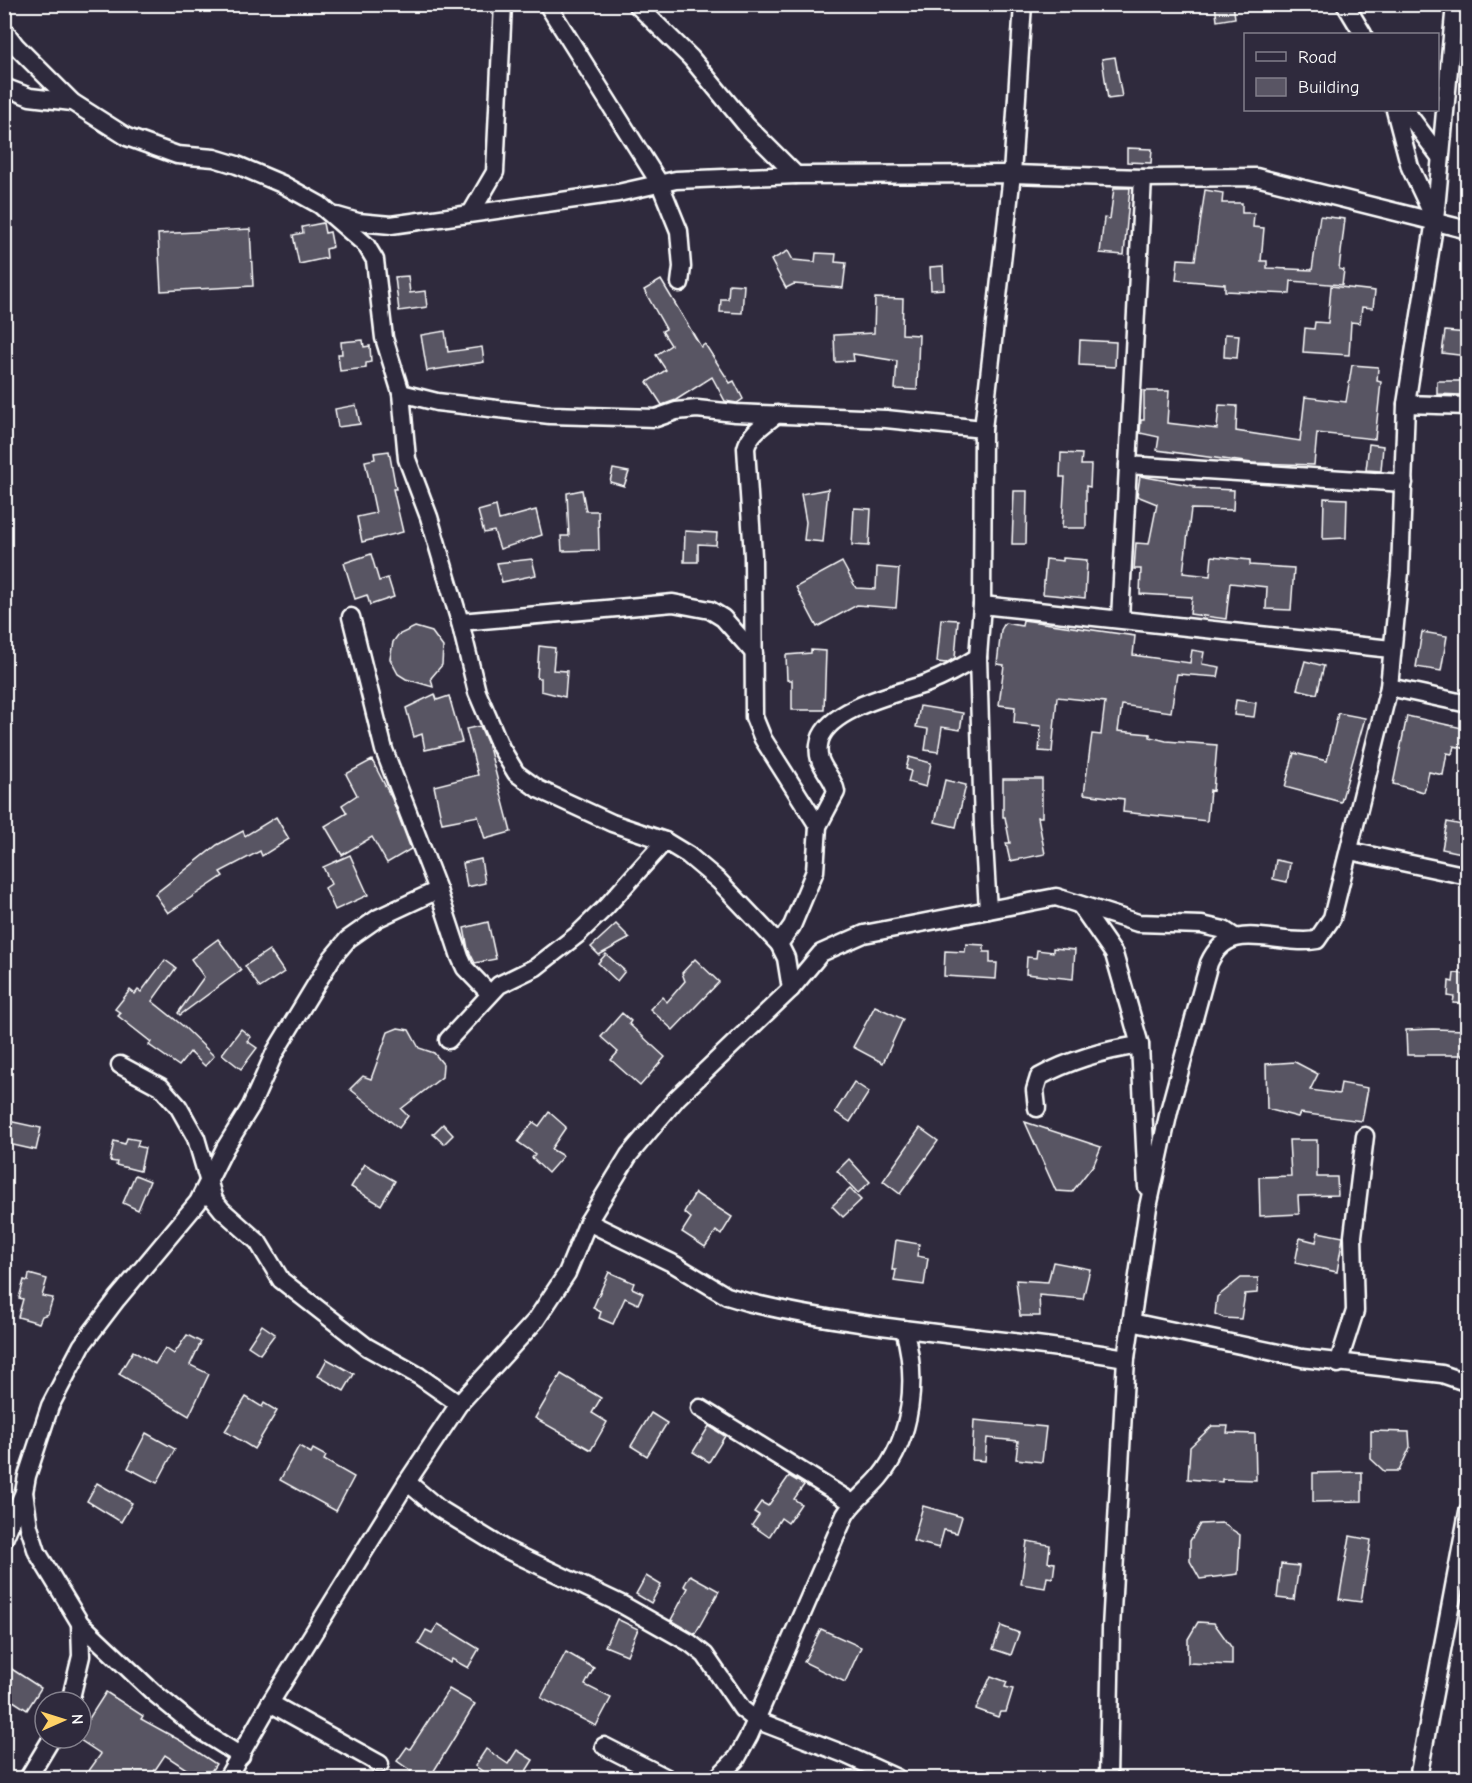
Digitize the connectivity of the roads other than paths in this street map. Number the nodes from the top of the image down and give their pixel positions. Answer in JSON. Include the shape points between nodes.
{"nodes":[{"id":1,"x":503,"y":4,"type":"edge"},
{"id":2,"x":547,"y":4,"type":"edge"},
{"id":3,"x":636,"y":4,"type":"edge"},
{"id":4,"x":1023,"y":4,"type":"edge"},
{"id":5,"x":1346,"y":4,"type":"edge"},
{"id":6,"x":1455,"y":4,"type":"edge"},
{"id":7,"x":4,"y":30,"type":"edge"},
{"id":8,"x":1363,"y":33,"type":"edge"},
{"id":9,"x":4,"y":87,"type":"edge"},
{"id":10,"x":72,"y":102,"type":"junction"},
{"id":11,"x":1395,"y":111,"type":"edge"},
{"id":12,"x":1407,"y":111,"type":"edge"},
{"id":13,"x":1440,"y":157,"type":"junction"},
{"id":14,"x":1012,"y":174,"type":"junction"},
{"id":15,"x":796,"y":175,"type":"junction"},
{"id":16,"x":1143,"y":178,"type":"junction"},
{"id":17,"x":660,"y":184,"type":"junction"},
{"id":18,"x":471,"y":213,"type":"junction"},
{"id":19,"x":332,"y":214,"type":"junction"},
{"id":20,"x":1435,"y":220,"type":"junction"},
{"id":21,"x":1467,"y":230,"type":"edge"},
{"id":22,"x":680,"y":283,"type":"dead end"},
{"id":23,"x":401,"y":393,"type":"junction"},
{"id":24,"x":1406,"y":404,"type":"junction"},
{"id":25,"x":1467,"y":406,"type":"edge"},
{"id":26,"x":777,"y":414,"type":"junction"},
{"id":27,"x":983,"y":429,"type":"junction"},
{"id":28,"x":1128,"y":465,"type":"junction"},
{"id":29,"x":1404,"y":483,"type":"junction"},
{"id":30,"x":982,"y":605,"type":"junction"},
{"id":31,"x":351,"y":617,"type":"dead end"},
{"id":32,"x":1120,"y":619,"type":"junction"},
{"id":33,"x":460,"y":622,"type":"junction"},
{"id":34,"x":1391,"y":649,"type":"junction"},
{"id":35,"x":754,"y":653,"type":"junction"},
{"id":36,"x":978,"y":657,"type":"junction"},
{"id":37,"x":1389,"y":687,"type":"junction"},
{"id":38,"x":1467,"y":704,"type":"edge"},
{"id":39,"x":818,"y":826,"type":"junction"},
{"id":40,"x":665,"y":841,"type":"junction"},
{"id":41,"x":1350,"y":851,"type":"junction"},
{"id":42,"x":1467,"y":876,"type":"edge"},
{"id":43,"x":438,"y":890,"type":"junction"},
{"id":44,"x":1080,"y":905,"type":"junction"},
{"id":45,"x":988,"y":910,"type":"junction"},
{"id":46,"x":1233,"y":936,"type":"junction"},
{"id":47,"x":779,"y":944,"type":"junction"},
{"id":48,"x":791,"y":989,"type":"junction"},
{"id":49,"x":490,"y":994,"type":"junction"},
{"id":50,"x":448,"y":1040,"type":"dead end"},
{"id":51,"x":1140,"y":1045,"type":"junction"},
{"id":52,"x":120,"y":1065,"type":"dead end"},
{"id":53,"x":1037,"y":1108,"type":"dead end"},
{"id":54,"x":1365,"y":1136,"type":"dead end"},
{"id":55,"x":208,"y":1184,"type":"junction"},
{"id":56,"x":1148,"y":1207,"type":"junction"},
{"id":57,"x":588,"y":1222,"type":"junction"},
{"id":58,"x":1131,"y":1322,"type":"junction"},
{"id":59,"x":904,"y":1329,"type":"junction"},
{"id":60,"x":1126,"y":1358,"type":"junction"},
{"id":61,"x":1338,"y":1364,"type":"junction"},
{"id":62,"x":1467,"y":1383,"type":"edge"},
{"id":63,"x":459,"y":1404,"type":"junction"},
{"id":64,"x":700,"y":1408,"type":"dead end"},
{"id":65,"x":407,"y":1482,"type":"junction"},
{"id":66,"x":24,"y":1492,"type":"junction"},
{"id":67,"x":853,"y":1503,"type":"junction"},
{"id":68,"x":1467,"y":1512,"type":"edge"},
{"id":69,"x":4,"y":1539,"type":"edge"},
{"id":70,"x":80,"y":1623,"type":"junction"},
{"id":71,"x":73,"y":1690,"type":"edge"},
{"id":72,"x":270,"y":1703,"type":"junction"},
{"id":73,"x":756,"y":1720,"type":"junction"},
{"id":74,"x":604,"y":1746,"type":"dead end"},
{"id":75,"x":45,"y":1750,"type":"edge"},
{"id":76,"x":241,"y":1756,"type":"junction"},
{"id":77,"x":736,"y":1758,"type":"junction"},
{"id":78,"x":380,"y":1764,"type":"dead end"},
{"id":79,"x":28,"y":1779,"type":"edge"},
{"id":80,"x":227,"y":1779,"type":"edge"},
{"id":81,"x":667,"y":1779,"type":"edge"},
{"id":82,"x":717,"y":1779,"type":"edge"},
{"id":83,"x":729,"y":1779,"type":"edge"},
{"id":84,"x":897,"y":1779,"type":"edge"},
{"id":85,"x":1108,"y":1779,"type":"edge"},
{"id":86,"x":1418,"y":1779,"type":"edge"}],
"edges":[{"from":1,"to":18,"type":"street","via":[[495,172]]},
{"from":2,"to":17,"type":"street"},
{"from":3,"to":15,"type":"street","via":[[665,31],[753,134]]},
{"from":4,"to":14,"type":"street"},
{"from":5,"to":8,"type":"street"},
{"from":6,"to":13,"type":"street"},
{"from":7,"to":10,"type":"street"},
{"from":9,"to":10,"type":"street","via":[[30,96]]},
{"from":10,"to":19,"type":"street","via":[[127,137],[177,154],[237,165],[298,191]]},
{"from":11,"to":20,"type":"street","via":[[1410,167]]},
{"from":12,"to":13,"type":"street"},
{"from":13,"to":20,"type":"street"},
{"from":14,"to":15,"type":"street"},
{"from":14,"to":16,"type":"street"},
{"from":14,"to":27,"type":"street"},
{"from":15,"to":17,"type":"street"},
{"from":16,"to":20,"type":"street","via":[[1256,177]]},
{"from":16,"to":28,"type":"street"},
{"from":17,"to":18,"type":"street"},
{"from":17,"to":22,"type":"street","via":[[679,231]]},
{"from":18,"to":19,"type":"street","via":[[391,225],[358,222]]},
{"from":19,"to":23,"type":"street","via":[[366,245],[375,260],[384,338]]},
{"from":20,"to":21,"type":"street"},
{"from":20,"to":24,"type":"street"},
{"from":23,"to":26,"type":"street","via":[[437,402],[550,415],[656,418],[698,409]]},
{"from":23,"to":33,"type":"street","via":[[407,459]]},
{"from":24,"to":25,"type":"street"},
{"from":24,"to":29,"type":"street"},
{"from":26,"to":27,"type":"street","via":[[886,418]]},
{"from":26,"to":35,"type":"street","via":[[748,439],[747,448]]},
{"from":27,"to":30,"type":"street"},
{"from":28,"to":29,"type":"street"},
{"from":28,"to":32,"type":"street"},
{"from":29,"to":34,"type":"street"},
{"from":30,"to":32,"type":"street"},
{"from":30,"to":36,"type":"street"},
{"from":31,"to":43,"type":"street","via":[[384,750]]},
{"from":32,"to":34,"type":"street"},
{"from":33,"to":35,"type":"street","via":[[673,603],[710,610],[723,618]]},
{"from":33,"to":40,"type":"street","via":[[477,692],[516,772],[555,798]]},
{"from":34,"to":37,"type":"street"},
{"from":35,"to":39,"type":"street","via":[[756,725]]},
{"from":36,"to":39,"type":"street","via":[[944,676],[848,712],[830,725],[820,740],[820,757],[823,771],[836,792]]},
{"from":36,"to":45,"type":"street"},
{"from":37,"to":38,"type":"street"},
{"from":37,"to":41,"type":"street"},
{"from":39,"to":47,"type":"street","via":[[815,871],[792,926]]},
{"from":40,"to":47,"type":"street","via":[[719,881]]},
{"from":40,"to":49,"type":"street","via":[[577,935],[536,967],[499,985]]},
{"from":41,"to":42,"type":"street"},
{"from":41,"to":46,"type":"street","via":[[1332,918],[1317,940]]},
{"from":43,"to":49,"type":"street","via":[[465,968]]},
{"from":43,"to":55,"type":"street","via":[[378,918],[348,939],[332,958],[275,1052],[252,1106]]},
{"from":44,"to":45,"type":"street","via":[[1056,897]]},
{"from":44,"to":46,"type":"street","via":[[1138,923],[1202,926]]},
{"from":44,"to":51,"type":"street","via":[[1114,954]]},
{"from":45,"to":48,"type":"street","via":[[844,940],[821,953]]},
{"from":46,"to":56,"type":"street","via":[[1222,942],[1209,963]]},
{"from":47,"to":48,"type":"street","via":[[786,957]]},
{"from":48,"to":57,"type":"street","via":[[677,1098],[629,1155]]},
{"from":49,"to":50,"type":"street"},
{"from":51,"to":53,"type":"street","via":[[1081,1059],[1039,1077],[1035,1090]]},
{"from":51,"to":56,"type":"street"},
{"from":52,"to":55,"type":"street","via":[[161,1087],[178,1106],[195,1138]]},
{"from":54,"to":61,"type":"street","via":[[1353,1236],[1355,1311]]},
{"from":55,"to":63,"type":"street","via":[[222,1210],[258,1242],[281,1280],[293,1291],[367,1347]]},
{"from":55,"to":66,"type":"street","via":[[198,1202],[82,1346],[51,1406]]},
{"from":56,"to":58,"type":"street"},
{"from":57,"to":59,"type":"street","via":[[672,1263],[727,1296],[771,1308]]},
{"from":57,"to":63,"type":"street","via":[[567,1273],[536,1320]]},
{"from":58,"to":60,"type":"street"},
{"from":58,"to":61,"type":"street"},
{"from":59,"to":60,"type":"street"},
{"from":59,"to":67,"type":"street","via":[[913,1376],[902,1433],[879,1478]]},
{"from":60,"to":85,"type":"street","via":[[1111,1629]]},
{"from":61,"to":62,"type":"street","via":[[1442,1374]]},
{"from":63,"to":65,"type":"street"},
{"from":64,"to":67,"type":"street"},
{"from":65,"to":72,"type":"street"},
{"from":65,"to":73,"type":"street","via":[[438,1508],[505,1549],[690,1642],[705,1655],[742,1708]]},
{"from":66,"to":69,"type":"street"},
{"from":66,"to":70,"type":"street","via":[[37,1552]]},
{"from":67,"to":73,"type":"street"},
{"from":68,"to":86,"type":"street"},
{"from":70,"to":71,"type":"street","via":[[81,1656]]},
{"from":70,"to":76,"type":"street","via":[[153,1692],[193,1725]]},
{"from":72,"to":76,"type":"street"},
{"from":72,"to":78,"type":"street"},
{"from":73,"to":77,"type":"street"},
{"from":73,"to":84,"type":"street"},
{"from":74,"to":81,"type":"street"},
{"from":75,"to":79,"type":"street"},
{"from":76,"to":80,"type":"street"},
{"from":77,"to":82,"type":"street"},
{"from":77,"to":83,"type":"street"}]}
